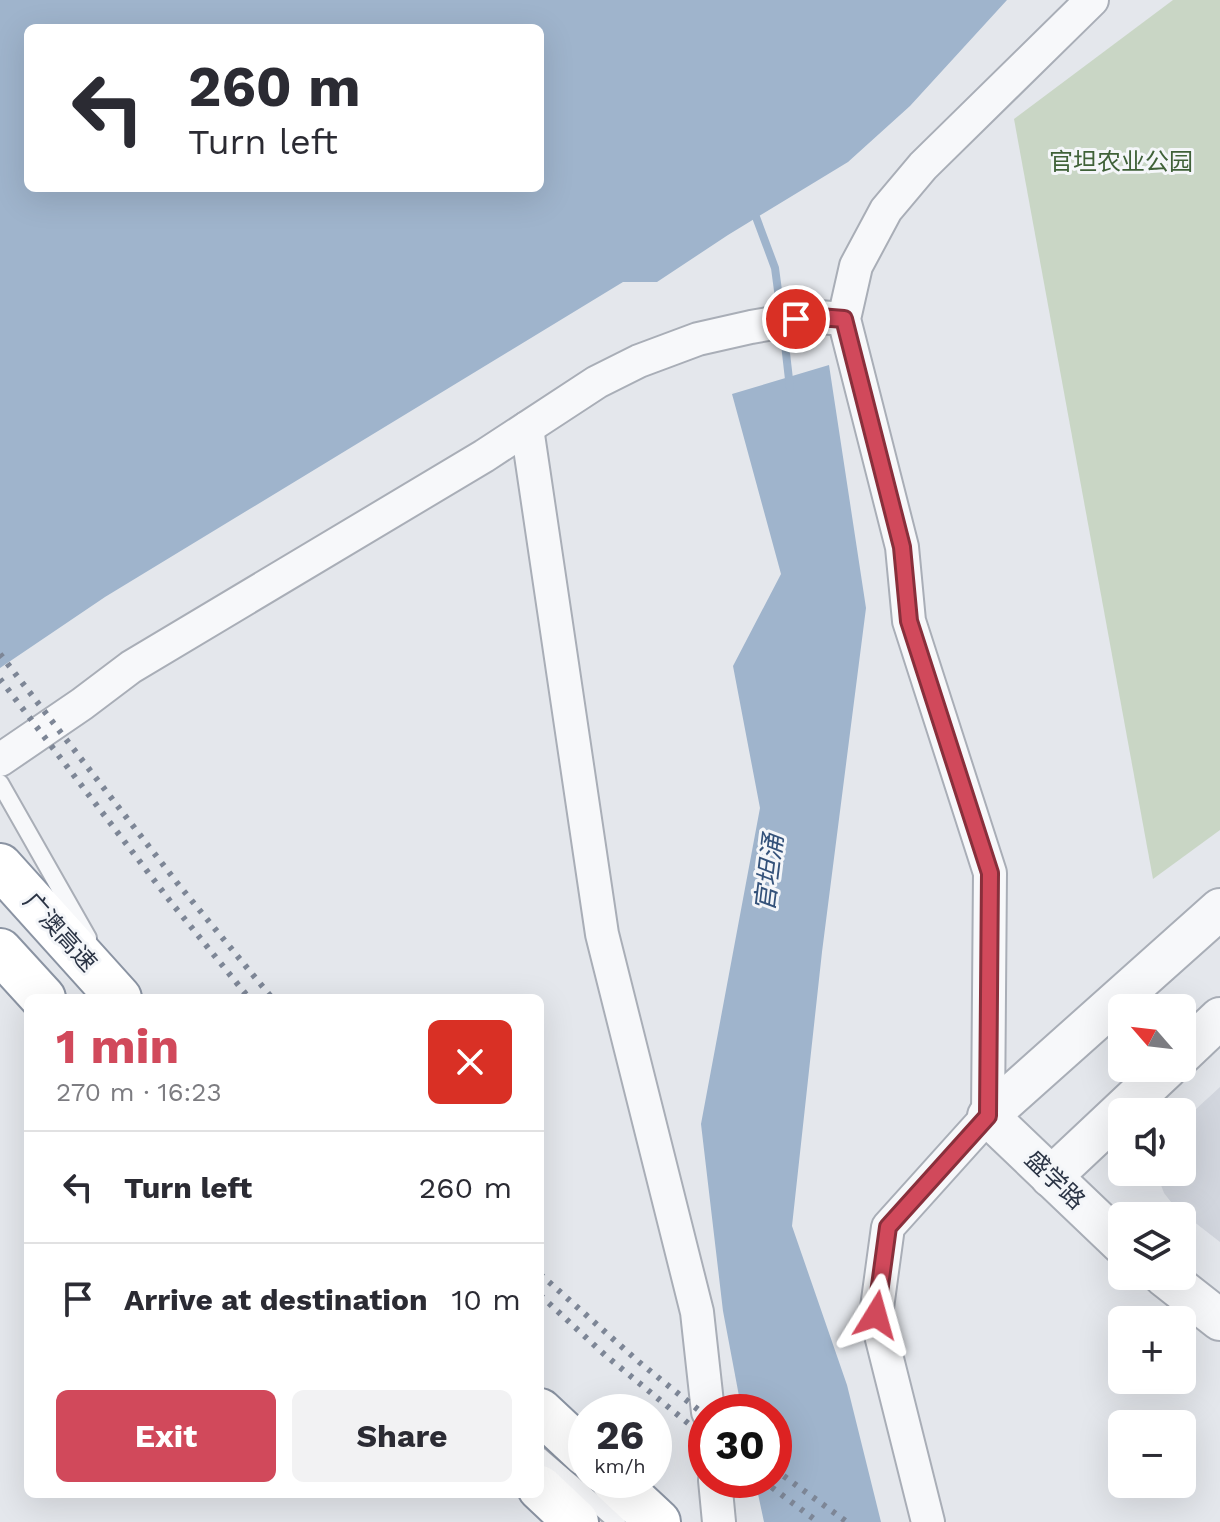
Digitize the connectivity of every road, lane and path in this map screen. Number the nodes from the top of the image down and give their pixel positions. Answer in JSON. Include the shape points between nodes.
{"nodes":[{"id":1,"x":1092,"y":0,"type":"edge"},
{"id":2,"x":844,"y":319,"type":"junction"},
{"id":3,"x":527,"y":428,"type":"junction"},
{"id":4,"x":0,"y":760,"type":"edge"},
{"id":5,"x":0,"y":783,"type":"edge"},
{"id":6,"x":0,"y":866,"type":"edge"},
{"id":7,"x":1220,"y":909,"type":"edge"},
{"id":8,"x":0,"y":951,"type":"edge"},
{"id":9,"x":39,"y":994,"type":"edge"},
{"id":10,"x":117,"y":994,"type":"edge"},
{"id":11,"x":119,"y":994,"type":"edge"},
{"id":12,"x":1220,"y":1018,"type":"edge"},
{"id":13,"x":1196,"y":1041,"type":"edge"},
{"id":14,"x":1152,"y":1082,"type":"edge"},
{"id":15,"x":988,"y":1116,"type":"junction"},
{"id":16,"x":1051,"y":1177,"type":"junction"},
{"id":17,"x":1108,"y":1231,"type":"edge"},
{"id":18,"x":1182,"y":1290,"type":"edge"},
{"id":19,"x":1220,"y":1320,"type":"edge"},
{"id":20,"x":706,"y":1394,"type":"edge"},
{"id":21,"x":544,"y":1415,"type":"edge"},
{"id":22,"x":568,"y":1437,"type":"edge"},
{"id":23,"x":544,"y":1459,"type":"edge"},
{"id":24,"x":544,"y":1492,"type":"edge"},
{"id":25,"x":632,"y":1498,"type":"edge"},
{"id":26,"x":717,"y":1498,"type":"edge"},
{"id":27,"x":576,"y":1522,"type":"edge"},
{"id":28,"x":617,"y":1522,"type":"edge"},
{"id":29,"x":658,"y":1522,"type":"edge"},
{"id":30,"x":719,"y":1522,"type":"edge"},
{"id":31,"x":928,"y":1522,"type":"edge"}],
"edges":[{"from":1,"to":2,"type":"street","via":[[923,166],[886,210],[856,266]]},
{"from":2,"to":3,"type":"street","via":[[796,319],[698,339],[597,382]]},
{"from":2,"to":15,"type":"street","via":[[902,547],[909,621],[990,873]]},
{"from":3,"to":4,"type":"street","via":[[131,667]]},
{"from":3,"to":20,"type":"street","via":[[602,934],[697,1312]]},
{"from":5,"to":11,"type":"lane"},
{"from":6,"to":10,"type":"highway","name":"广澳高速"},
{"from":7,"to":15,"type":"street"},
{"from":8,"to":9,"type":"highway"},
{"from":12,"to":13,"type":"street"},
{"from":14,"to":16,"type":"street"},
{"from":15,"to":16,"type":"street","name":"盛学路"},
{"from":15,"to":31,"type":"street","via":[[888,1227],[876,1315]]},
{"from":16,"to":17,"type":"street","name":"盛学路"},
{"from":18,"to":19,"type":"street"},
{"from":21,"to":22,"type":"highway"},
{"from":23,"to":28,"type":"lane"},
{"from":24,"to":27,"type":"highway"},
{"from":25,"to":29,"type":"highway"},
{"from":26,"to":30,"type":"street"}]}
